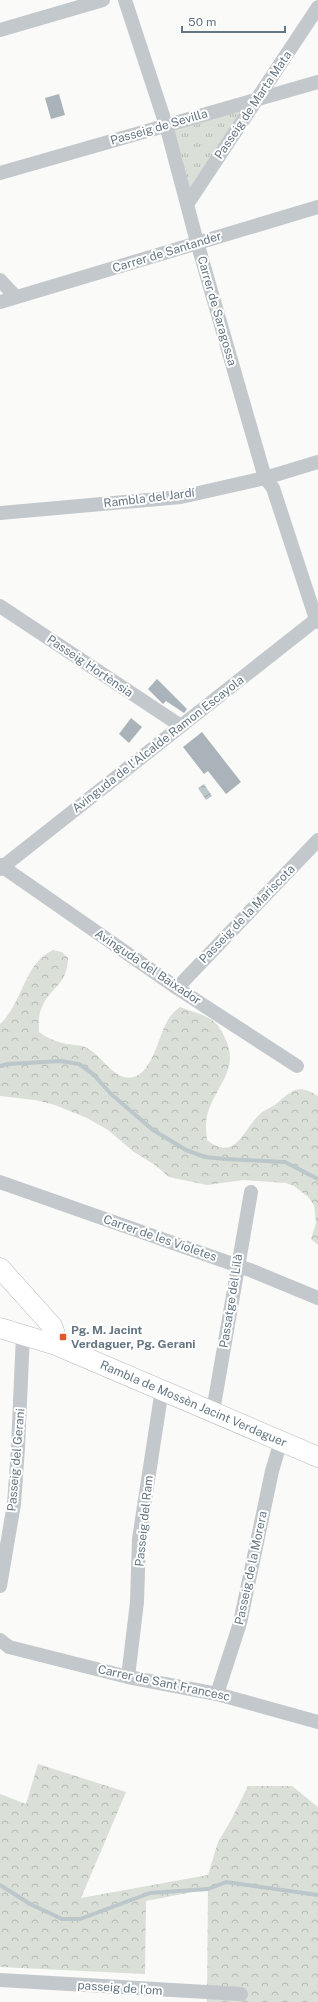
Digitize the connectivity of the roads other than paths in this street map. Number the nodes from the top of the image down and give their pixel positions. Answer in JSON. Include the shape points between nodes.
{"nodes":[{"id":1,"x":103,"y":0,"type":"edge"},
{"id":2,"x":126,"y":0,"type":"edge"},
{"id":3,"x":318,"y":7,"type":"edge"},
{"id":4,"x":0,"y":30,"type":"edge"},
{"id":5,"x":318,"y":82,"type":"edge"},
{"id":6,"x":256,"y":99,"type":"junction"},
{"id":7,"x":166,"y":125,"type":"junction"},
{"id":8,"x":0,"y":173,"type":"edge"},
{"id":9,"x":188,"y":203,"type":"junction"},
{"id":10,"x":318,"y":207,"type":"edge"},
{"id":11,"x":197,"y":242,"type":"junction"},
{"id":12,"x":0,"y":280,"type":"edge"},
{"id":13,"x":16,"y":297,"type":"junction"},
{"id":14,"x":0,"y":302,"type":"edge"},
{"id":15,"x":318,"y":462,"type":"edge"},
{"id":16,"x":265,"y":478,"type":"junction"},
{"id":17,"x":0,"y":513,"type":"edge"},
{"id":18,"x":0,"y":606,"type":"edge"},
{"id":19,"x":317,"y":620,"type":"edge"},
{"id":20,"x":181,"y":726,"type":"junction"},
{"id":21,"x":318,"y":840,"type":"edge"},
{"id":22,"x":1,"y":867,"type":"edge"},
{"id":23,"x":177,"y":988,"type":"junction"},
{"id":24,"x":297,"y":1066,"type":"dead end"},
{"id":25,"x":0,"y":1182,"type":"edge"},
{"id":26,"x":251,"y":1192,"type":"dead end"},
{"id":27,"x":237,"y":1266,"type":"junction"},
{"id":28,"x":0,"y":1268,"type":"edge"},
{"id":29,"x":318,"y":1298,"type":"edge"},
{"id":30,"x":0,"y":1328,"type":"edge"},
{"id":31,"x":23,"y":1334,"type":"junction"},
{"id":32,"x":54,"y":1344,"type":"junction"},
{"id":33,"x":162,"y":1389,"type":"junction"},
{"id":34,"x":213,"y":1411,"type":"junction"},
{"id":35,"x":281,"y":1441,"type":"junction"},
{"id":36,"x":318,"y":1457,"type":"edge"},
{"id":37,"x":0,"y":1586,"type":"edge"},
{"id":38,"x":4,"y":1644,"type":"edge"},
{"id":39,"x":128,"y":1677,"type":"junction"},
{"id":40,"x":217,"y":1694,"type":"junction"},
{"id":41,"x":318,"y":1722,"type":"edge"},
{"id":42,"x":0,"y":1980,"type":"edge"},
{"id":43,"x":241,"y":1994,"type":"dead end"}],
"edges":[{"from":1,"to":4,"type":"street"},
{"from":2,"to":7,"type":"street","name":"Carrer de Saragossa"},
{"from":3,"to":6,"type":"street","name":"Passeig de Marta Mata"},
{"from":5,"to":6,"type":"street","name":"Passeig de Sevilla"},
{"from":6,"to":7,"type":"street","name":"Passeig de Sevilla"},
{"from":6,"to":9,"type":"street","name":"Passeig de Marta Mata"},
{"from":7,"to":8,"type":"street","name":"Passeig de Sevilla"},
{"from":7,"to":9,"type":"street","name":"Carrer de Saragossa"},
{"from":9,"to":11,"type":"street","name":"Carrer de Saragossa"},
{"from":10,"to":11,"type":"street","name":"Carrer de Santander"},
{"from":11,"to":13,"type":"street","name":"Carrer de Santander"},
{"from":11,"to":16,"type":"street","name":"Carrer de Saragossa"},
{"from":12,"to":13,"type":"street"},
{"from":13,"to":14,"type":"street","name":"Carrer de Santander"},
{"from":15,"to":16,"type":"street","name":"Rambla del Jardí"},
{"from":16,"to":17,"type":"street","name":"Rambla del Jardí","via":[[181,497]]},
{"from":16,"to":19,"type":"street","name":"Carrer de Saragossa","via":[[273,488]]},
{"from":18,"to":20,"type":"street","name":"Passeig Hortènsia"},
{"from":19,"to":20,"type":"street","name":"Avinguda de l'Alcalde Ramon Escayola"},
{"from":20,"to":22,"type":"street","name":"Avinguda de l'Alcalde Ramon Escayola"},
{"from":21,"to":23,"type":"street","name":"Passeig de la Mariscota"},
{"from":22,"to":23,"type":"street","name":"Avinguda del Baixador"},
{"from":23,"to":24,"type":"street","name":"Avinguda del Baixador"},
{"from":25,"to":27,"type":"street","name":"Carrer de les Violetes"},
{"from":26,"to":27,"type":"street","name":"Passatge del Lilà"},
{"from":27,"to":29,"type":"street","name":"Carrer de les Violetes"},
{"from":27,"to":34,"type":"street","name":"Passatge del Lilà"},
{"from":28,"to":32,"type":"street","via":[[52,1326],[55,1334]]},
{"from":30,"to":31,"type":"street","name":"Rambla de Mossèn Jacint Verdaguer"},
{"from":31,"to":32,"type":"street","name":"Rambla de Mossèn Jacint Verdaguer"},
{"from":31,"to":37,"type":"street","name":"Passeig del Gerani","via":[[14,1504]]},
{"from":32,"to":33,"type":"street","name":"Rambla de Mossèn Jacint Verdaguer"},
{"from":33,"to":34,"type":"street","name":"Rambla de Mossèn Jacint Verdaguer"},
{"from":33,"to":39,"type":"street","name":"Passeig del Ram","via":[[139,1539],[137,1602]]},
{"from":34,"to":35,"type":"street","name":"Rambla de Mossèn Jacint Verdaguer"},
{"from":35,"to":36,"type":"street","name":"Rambla de Mossèn Jacint Verdaguer"},
{"from":35,"to":40,"type":"street","name":"Passeig de la Morera","via":[[272,1471],[240,1623]]},
{"from":38,"to":39,"type":"street","name":"Carrer de Sant Francesc"},
{"from":39,"to":40,"type":"street","name":"Carrer de Sant Francesc"},
{"from":40,"to":41,"type":"street","name":"Carrer de Sant Francesc"},
{"from":42,"to":43,"type":"street","name":"passeig de l'om"}]}
